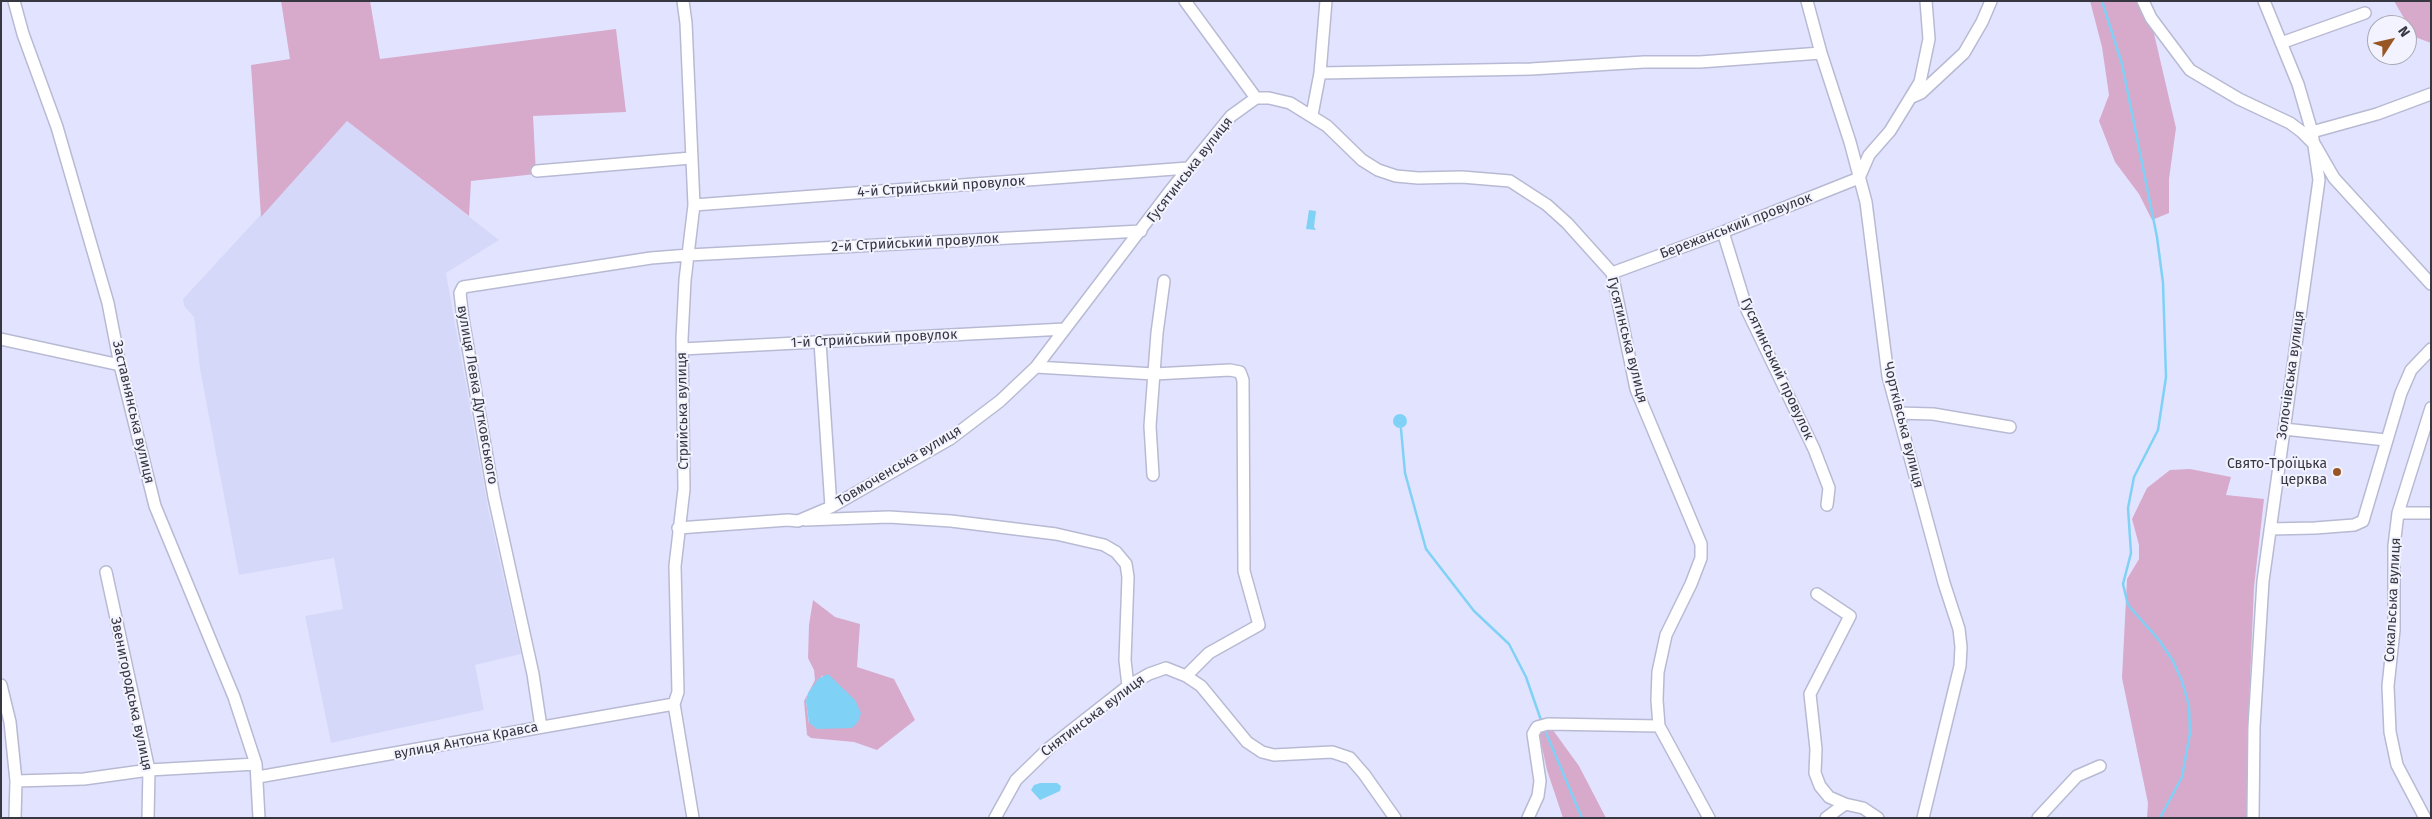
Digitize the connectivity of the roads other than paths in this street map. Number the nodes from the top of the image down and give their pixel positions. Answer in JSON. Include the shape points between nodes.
{"nodes":[{"id":1,"x":14,"y":1,"type":"edge"},
{"id":2,"x":683,"y":1,"type":"edge"},
{"id":3,"x":1185,"y":1,"type":"edge"},
{"id":4,"x":1326,"y":1,"type":"edge"},
{"id":5,"x":1807,"y":1,"type":"edge"},
{"id":6,"x":1926,"y":1,"type":"edge"},
{"id":7,"x":1991,"y":1,"type":"edge"},
{"id":8,"x":2143,"y":1,"type":"edge"},
{"id":9,"x":2264,"y":1,"type":"edge"},
{"id":10,"x":2365,"y":13,"type":"dead end"},
{"id":11,"x":2281,"y":43,"type":"junction"},
{"id":12,"x":1821,"y":53,"type":"junction"},
{"id":13,"x":1320,"y":73,"type":"junction"},
{"id":14,"x":2431,"y":94,"type":"edge"},
{"id":15,"x":1912,"y":97,"type":"junction"},
{"id":16,"x":1256,"y":98,"type":"junction"},
{"id":17,"x":1312,"y":115,"type":"junction"},
{"id":18,"x":2312,"y":132,"type":"junction"},
{"id":19,"x":2315,"y":146,"type":"junction"},
{"id":20,"x":691,"y":158,"type":"junction"},
{"id":21,"x":1188,"y":168,"type":"junction"},
{"id":22,"x":537,"y":172,"type":"dead end"},
{"id":23,"x":1859,"y":178,"type":"junction"},
{"id":24,"x":694,"y":205,"type":"junction"},
{"id":25,"x":1141,"y":231,"type":"junction"},
{"id":26,"x":1723,"y":232,"type":"junction"},
{"id":27,"x":689,"y":255,"type":"junction"},
{"id":28,"x":1612,"y":273,"type":"junction"},
{"id":29,"x":1164,"y":281,"type":"dead end"},
{"id":30,"x":2431,"y":284,"type":"edge"},
{"id":31,"x":1065,"y":329,"type":"junction"},
{"id":32,"x":1,"y":339,"type":"edge"},
{"id":33,"x":820,"y":342,"type":"junction"},
{"id":34,"x":2431,"y":348,"type":"edge"},
{"id":35,"x":682,"y":349,"type":"junction"},
{"id":36,"x":120,"y":365,"type":"junction"},
{"id":37,"x":1036,"y":367,"type":"junction"},
{"id":38,"x":1154,"y":374,"type":"junction"},
{"id":39,"x":2431,"y":408,"type":"edge"},
{"id":40,"x":1898,"y":413,"type":"junction"},
{"id":41,"x":2010,"y":427,"type":"dead end"},
{"id":42,"x":2284,"y":429,"type":"junction"},
{"id":43,"x":2386,"y":440,"type":"junction"},
{"id":44,"x":1153,"y":474,"type":"dead end"},
{"id":45,"x":1827,"y":505,"type":"dead end"},
{"id":46,"x":831,"y":507,"type":"junction"},
{"id":47,"x":2398,"y":513,"type":"junction"},
{"id":48,"x":2431,"y":513,"type":"edge"},
{"id":49,"x":798,"y":521,"type":"junction"},
{"id":50,"x":678,"y":528,"type":"junction"},
{"id":51,"x":2270,"y":529,"type":"junction"},
{"id":52,"x":106,"y":572,"type":"dead end"},
{"id":53,"x":1817,"y":594,"type":"dead end"},
{"id":54,"x":1186,"y":676,"type":"junction"},
{"id":55,"x":1,"y":685,"type":"edge"},
{"id":56,"x":1128,"y":686,"type":"junction"},
{"id":57,"x":674,"y":704,"type":"junction"},
{"id":58,"x":1659,"y":726,"type":"junction"},
{"id":59,"x":541,"y":727,"type":"junction"},
{"id":60,"x":256,"y":764,"type":"junction"},
{"id":61,"x":2100,"y":766,"type":"dead end"},
{"id":62,"x":149,"y":770,"type":"junction"},
{"id":63,"x":258,"y":777,"type":"junction"},
{"id":64,"x":16,"y":781,"type":"junction"},
{"id":65,"x":1845,"y":804,"type":"junction"},
{"id":66,"x":2042,"y":817,"type":"edge"},
{"id":67,"x":15,"y":818,"type":"edge"},
{"id":68,"x":148,"y":818,"type":"edge"},
{"id":69,"x":259,"y":818,"type":"edge"},
{"id":70,"x":693,"y":818,"type":"edge"},
{"id":71,"x":995,"y":818,"type":"edge"},
{"id":72,"x":1395,"y":818,"type":"edge"},
{"id":73,"x":1528,"y":818,"type":"edge"},
{"id":74,"x":1709,"y":818,"type":"edge"},
{"id":75,"x":1826,"y":818,"type":"edge"},
{"id":76,"x":1878,"y":818,"type":"edge"},
{"id":77,"x":1923,"y":818,"type":"edge"},
{"id":78,"x":2253,"y":818,"type":"edge"},
{"id":79,"x":2425,"y":818,"type":"edge"}],
"edges":[{"from":1,"to":36,"type":"street","name":"Заставнянська вулиця","via":[[85,220],[108,303]]},
{"from":2,"to":20,"type":"street","name":"Стрийська вулиця"},
{"from":3,"to":16,"type":"street"},
{"from":4,"to":13,"type":"street"},
{"from":5,"to":12,"type":"street","name":"Чортківська вулиця"},
{"from":6,"to":15,"type":"street","via":[[1929,39],[1924,67]]},
{"from":7,"to":15,"type":"street","via":[[1964,53],[1921,93]]},
{"from":8,"to":19,"type":"street","via":[[2151,18],[2190,70],[2239,99],[2290,123]]},
{"from":9,"to":11,"type":"street","name":"Золочівська вулиця"},
{"from":10,"to":11,"type":"street"},
{"from":11,"to":18,"type":"street","name":"Золочівська вулиця","via":[[2298,84]]},
{"from":12,"to":13,"type":"street","via":[[1531,69]]},
{"from":12,"to":23,"type":"street","name":"Чортківська вулиця"},
{"from":13,"to":17,"type":"street"},
{"from":14,"to":18,"type":"street","via":[[2377,114]]},
{"from":15,"to":23,"type":"street","via":[[1890,131],[1869,155]]},
{"from":16,"to":17,"type":"street","name":"Гусятинська вулиця","via":[[1290,103]]},
{"from":16,"to":21,"type":"street","name":"Гусятинська вулиця","via":[[1231,116]]},
{"from":17,"to":28,"type":"street","name":"Гусятинська вулиця","via":[[1362,160],[1378,170],[1418,178],[1510,181],[1567,222]]},
{"from":18,"to":19,"type":"street","name":"Золочівська вулиця"},
{"from":19,"to":30,"type":"street","via":[[2334,178]]},
{"from":19,"to":42,"type":"street","name":"Золочівська вулиця","via":[[2319,180]]},
{"from":20,"to":22,"type":"street"},
{"from":20,"to":24,"type":"street","name":"Стрийська вулиця"},
{"from":21,"to":24,"type":"street","name":"4-й Стрийський провулок"},
{"from":21,"to":25,"type":"street","name":"Гусятинська вулиця"},
{"from":23,"to":26,"type":"street","name":"Бережанський провулок"},
{"from":23,"to":40,"type":"street","name":"Чортківська вулиця","via":[[1866,202],[1888,376]]},
{"from":24,"to":27,"type":"street","name":"Стрийська вулиця"},
{"from":25,"to":27,"type":"street","name":"2-й Стрийський провулок"},
{"from":25,"to":31,"type":"street","name":"Гусятинська вулиця"},
{"from":26,"to":28,"type":"street","name":"Бережанський провулок"},
{"from":26,"to":45,"type":"street","name":"Гусятинський провулок","via":[[1748,310],[1829,488]]},
{"from":27,"to":35,"type":"street","name":"Стрийська вулиця"},
{"from":27,"to":59,"type":"street","name":"вулиця Левка Дутковського","via":[[469,285],[460,293],[494,498],[533,674]]},
{"from":28,"to":58,"type":"street","name":"Гусятинська вулиця","via":[[1636,389],[1701,544],[1701,558],[1666,635],[1658,672]]},
{"from":29,"to":38,"type":"street"},
{"from":31,"to":33,"type":"street","name":"1-й Стрийський провулок"},
{"from":31,"to":37,"type":"street","name":"Гусятинська вулиця"},
{"from":32,"to":36,"type":"street"},
{"from":33,"to":35,"type":"street","name":"1-й Стрийський провулок"},
{"from":33,"to":46,"type":"street"},
{"from":34,"to":43,"type":"street","via":[[2411,370],[2400,393]]},
{"from":35,"to":50,"type":"street","name":"Стрийська вулиця","via":[[684,489]]},
{"from":36,"to":60,"type":"street","name":"Заставнянська вулиця","via":[[155,506],[234,697]]},
{"from":37,"to":38,"type":"street"},
{"from":37,"to":46,"type":"street","name":"Товмоченська вулиця","via":[[1000,401],[950,439]]},
{"from":38,"to":44,"type":"street","via":[[1150,426]]},
{"from":38,"to":54,"type":"street","via":[[1230,370],[1240,372],[1243,380],[1244,570],[1259,625],[1209,653]]},
{"from":39,"to":47,"type":"street","name":"Сокальська вулиця"},
{"from":40,"to":41,"type":"street","via":[[1933,414]]},
{"from":40,"to":77,"type":"street","name":"Чортківська вулиця","via":[[1959,629],[1961,647],[1960,666]]},
{"from":42,"to":43,"type":"street"},
{"from":42,"to":51,"type":"street","name":"Золочівська вулиця"},
{"from":43,"to":51,"type":"street","via":[[2365,516],[2360,523]]},
{"from":46,"to":49,"type":"street","name":"Товмоченська вулиця"},
{"from":47,"to":48,"type":"street"},
{"from":47,"to":79,"type":"street","name":"Сокальська вулиця","via":[[2394,546],[2394,630],[2388,686],[2390,732],[2397,765]]},
{"from":49,"to":50,"type":"street"},
{"from":49,"to":56,"type":"street","via":[[889,517],[951,521],[1056,534],[1104,545],[1116,552],[1126,564],[1125,660]]},
{"from":50,"to":57,"type":"street","name":"Стрийська вулиця","via":[[675,566],[678,692]]},
{"from":51,"to":78,"type":"street","name":"Золочівська вулиця","via":[[2263,581],[2254,726]]},
{"from":52,"to":62,"type":"street","name":"Звенигородська вулиця"},
{"from":53,"to":65,"type":"street","via":[[1850,616],[1810,694],[1816,749],[1815,773],[1820,786],[1830,797]]},
{"from":54,"to":56,"type":"street","name":"Снятинська вулиця","via":[[1166,668]]},
{"from":54,"to":72,"type":"street","name":"Снятинська вулиця","via":[[1201,686],[1248,742],[1262,752],[1274,755],[1332,752],[1350,758]]},
{"from":55,"to":64,"type":"street","via":[[10,722]]},
{"from":56,"to":71,"type":"street","name":"Снятинська вулиця","via":[[1025,771],[1016,780]]},
{"from":57,"to":59,"type":"street","name":"вулиця Антона Кравса"},
{"from":57,"to":70,"type":"street","name":"Стрийська вулиця"},
{"from":58,"to":73,"type":"street","via":[[1543,725],[1533,734],[1540,781],[1538,796]]},
{"from":58,"to":74,"type":"street","name":"Гусятинська вулиця"},
{"from":59,"to":63,"type":"street","name":"вулиця Антона Кравса"},
{"from":60,"to":62,"type":"street"},
{"from":60,"to":63,"type":"street","name":"Заставнянська вулиця"},
{"from":61,"to":66,"type":"street","via":[[2077,776]]},
{"from":62,"to":64,"type":"street","via":[[84,779]]},
{"from":62,"to":68,"type":"street","name":"Звенигородська вулиця"},
{"from":63,"to":69,"type":"street","name":"Заставнянська вулиця"},
{"from":64,"to":67,"type":"street"},
{"from":65,"to":75,"type":"street"},
{"from":65,"to":76,"type":"street","via":[[1863,808]]}]}
